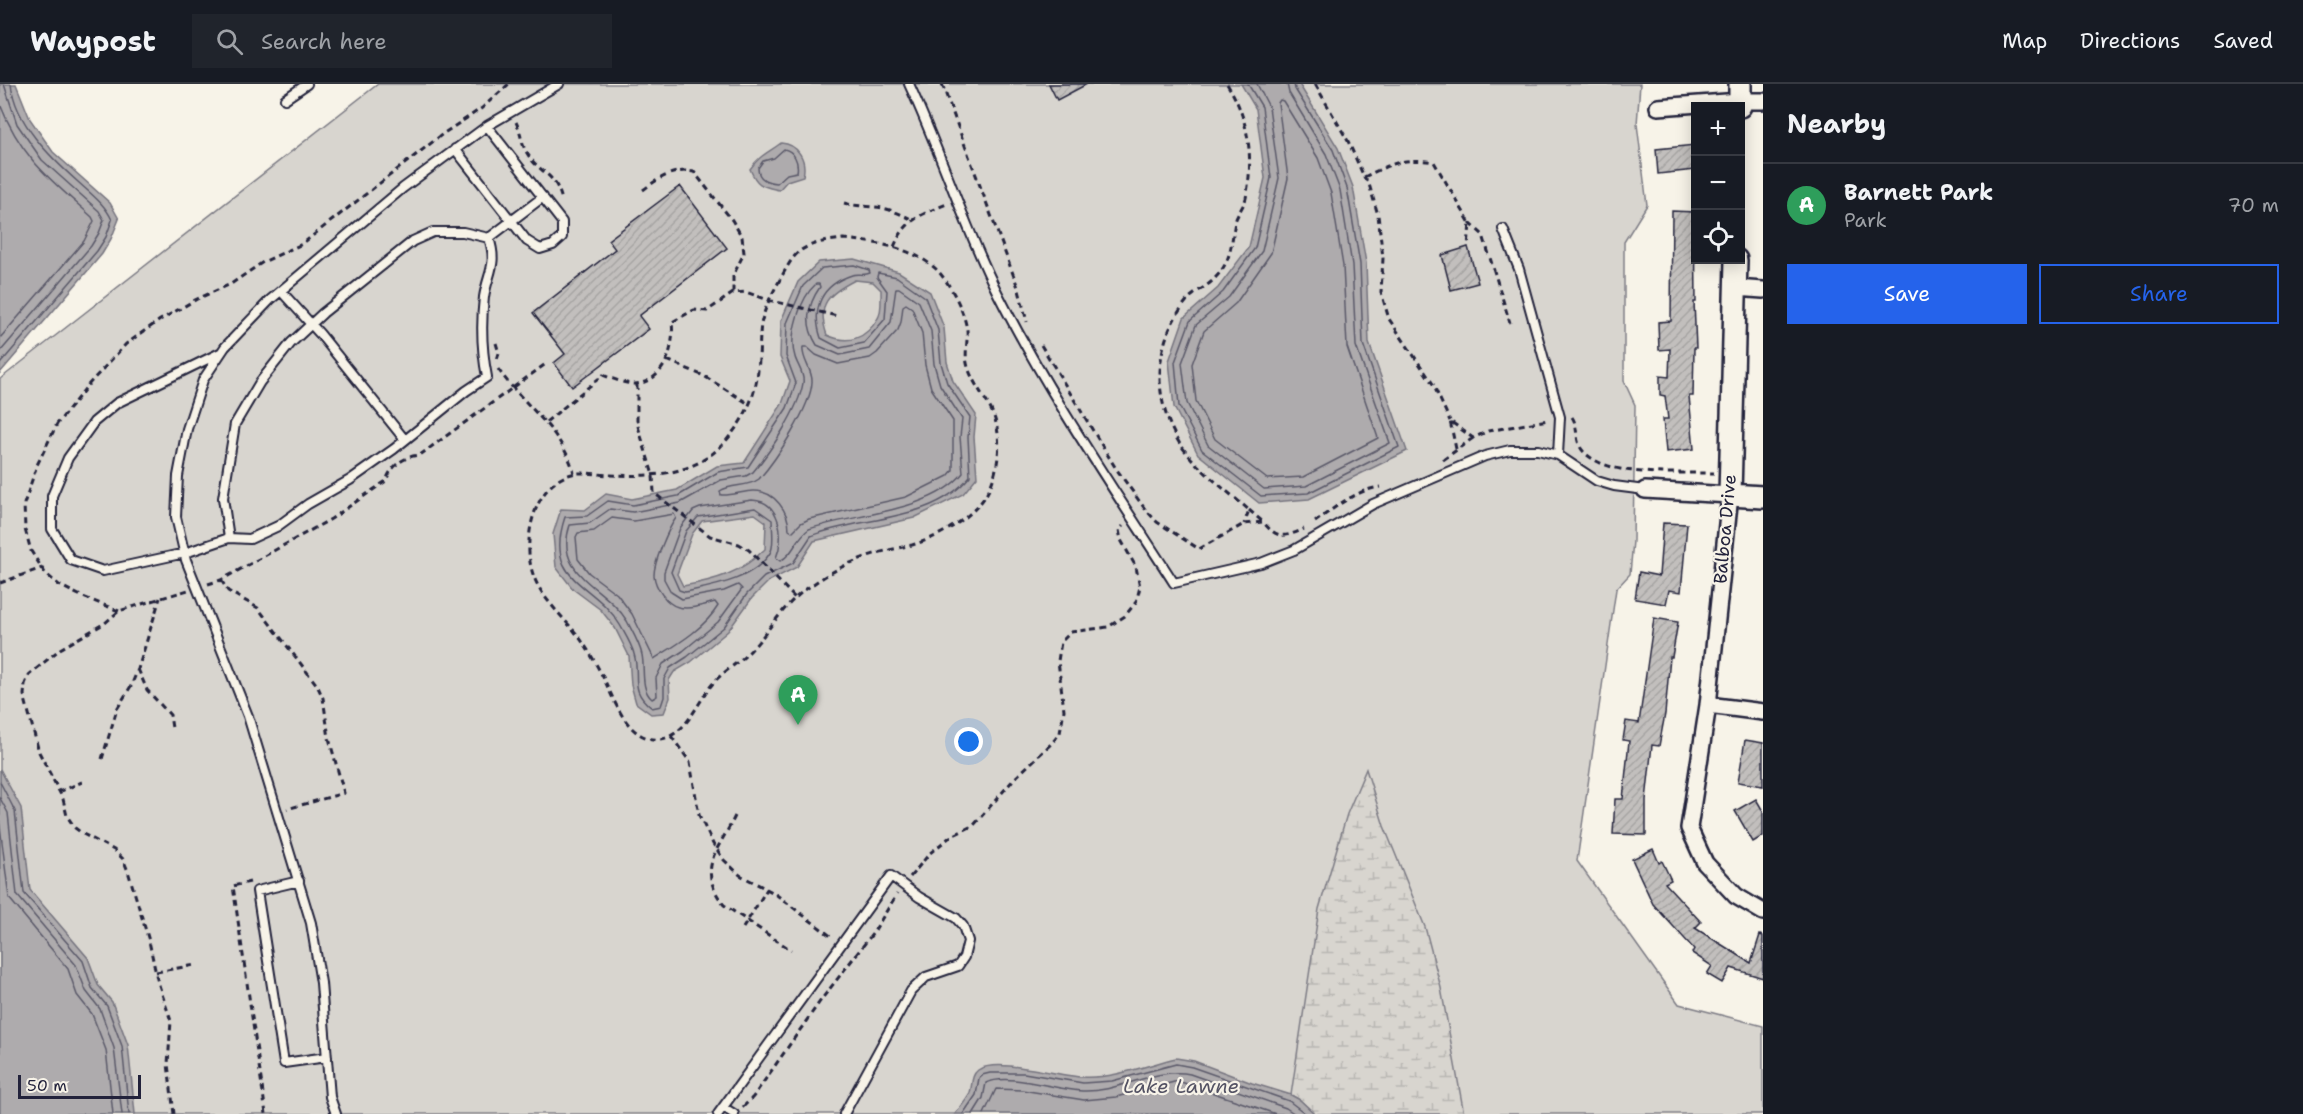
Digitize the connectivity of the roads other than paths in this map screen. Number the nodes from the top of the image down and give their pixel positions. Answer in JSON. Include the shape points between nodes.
{"nodes":[{"id":1,"x":307,"y":84,"type":"edge"},
{"id":2,"x":559,"y":84,"type":"edge"},
{"id":3,"x":909,"y":84,"type":"edge"},
{"id":4,"x":1740,"y":97,"type":"edge"},
{"id":5,"x":285,"y":99,"type":"dead end"},
{"id":6,"x":1763,"y":101,"type":"edge"},
{"id":7,"x":1658,"y":107,"type":"dead end"},
{"id":8,"x":487,"y":126,"type":"junction"},
{"id":9,"x":455,"y":150,"type":"junction"},
{"id":10,"x":543,"y":197,"type":"junction"},
{"id":11,"x":512,"y":220,"type":"junction"},
{"id":12,"x":1503,"y":229,"type":"dead end"},
{"id":13,"x":489,"y":238,"type":"junction"},
{"id":14,"x":1736,"y":264,"type":"edge"},
{"id":15,"x":1735,"y":288,"type":"junction"},
{"id":16,"x":1763,"y":290,"type":"edge"},
{"id":17,"x":281,"y":291,"type":"junction"},
{"id":18,"x":311,"y":324,"type":"junction"},
{"id":19,"x":222,"y":352,"type":"junction"},
{"id":20,"x":405,"y":440,"type":"junction"},
{"id":21,"x":1558,"y":455,"type":"junction"},
{"id":22,"x":1645,"y":490,"type":"joint"},
{"id":23,"x":1730,"y":495,"type":"junction"},
{"id":24,"x":1763,"y":497,"type":"edge"},
{"id":25,"x":229,"y":538,"type":"junction"},
{"id":26,"x":184,"y":553,"type":"junction"},
{"id":27,"x":1708,"y":705,"type":"junction"},
{"id":28,"x":1763,"y":712,"type":"edge"},
{"id":29,"x":298,"y":881,"type":"junction"},
{"id":30,"x":1763,"y":912,"type":"edge"},
{"id":31,"x":327,"y":1057,"type":"junction"},
{"id":32,"x":721,"y":1111,"type":"edge"},
{"id":33,"x":336,"y":1114,"type":"edge"},
{"id":34,"x":734,"y":1114,"type":"edge"},
{"id":35,"x":844,"y":1114,"type":"edge"}],
"edges":[{"from":1,"to":5,"type":"lane"},
{"from":2,"to":8,"type":"lane"},
{"from":3,"to":21,"type":"lane","via":[[998,293],[1035,363],[1174,583],[1261,563],[1294,550],[1373,504],[1485,456],[1510,450]]},
{"from":4,"to":6,"type":"street"},
{"from":4,"to":7,"type":"street"},
{"from":8,"to":9,"type":"lane"},
{"from":8,"to":10,"type":"lane"},
{"from":9,"to":11,"type":"lane"},
{"from":9,"to":17,"type":"lane","via":[[402,188]]},
{"from":10,"to":11,"type":"lane"},
{"from":10,"to":11,"type":"lane","via":[[562,222],[562,237],[553,245],[540,249],[527,241]]},
{"from":11,"to":13,"type":"lane"},
{"from":12,"to":21,"type":"lane","via":[[1560,417]]},
{"from":13,"to":18,"type":"lane","via":[[463,232],[434,232],[413,241]]},
{"from":13,"to":20,"type":"lane","via":[[494,258],[484,297],[483,343],[488,377]]},
{"from":14,"to":15,"type":"street","name":"Balboa Drive"},
{"from":15,"to":16,"type":"street"},
{"from":15,"to":23,"type":"street","name":"Balboa Drive"},
{"from":17,"to":18,"type":"lane"},
{"from":17,"to":19,"type":"lane"},
{"from":18,"to":20,"type":"lane"},
{"from":18,"to":25,"type":"lane","via":[[260,382],[236,424],[223,498]]},
{"from":19,"to":26,"type":"lane","via":[[203,380],[187,429],[178,476],[176,517]]},
{"from":19,"to":26,"type":"lane","via":[[117,403],[94,423],[69,458],[52,496],[52,529],[71,560],[103,571]]},
{"from":20,"to":25,"type":"lane","via":[[278,526],[250,539]]},
{"from":21,"to":22,"type":"lane","via":[[1597,481]]},
{"from":22,"to":23,"type":"street"},
{"from":23,"to":24,"type":"street"},
{"from":23,"to":27,"type":"street","name":"Balboa Drive"},
{"from":25,"to":26,"type":"lane"},
{"from":26,"to":29,"type":"lane","via":[[248,716]]},
{"from":27,"to":28,"type":"street"},
{"from":27,"to":30,"type":"street","name":"Balboa Drive","via":[[1689,828],[1705,863],[1736,896]]},
{"from":29,"to":31,"type":"lane","via":[[313,933]]},
{"from":29,"to":31,"type":"lane","via":[[257,891],[284,1063]]},
{"from":31,"to":33,"type":"lane","via":[[330,1097]]},
{"from":32,"to":34,"type":"lane"},
{"from":32,"to":35,"type":"lane","via":[[891,876],[956,918],[968,941],[958,966],[926,977],[911,992]]}]}
